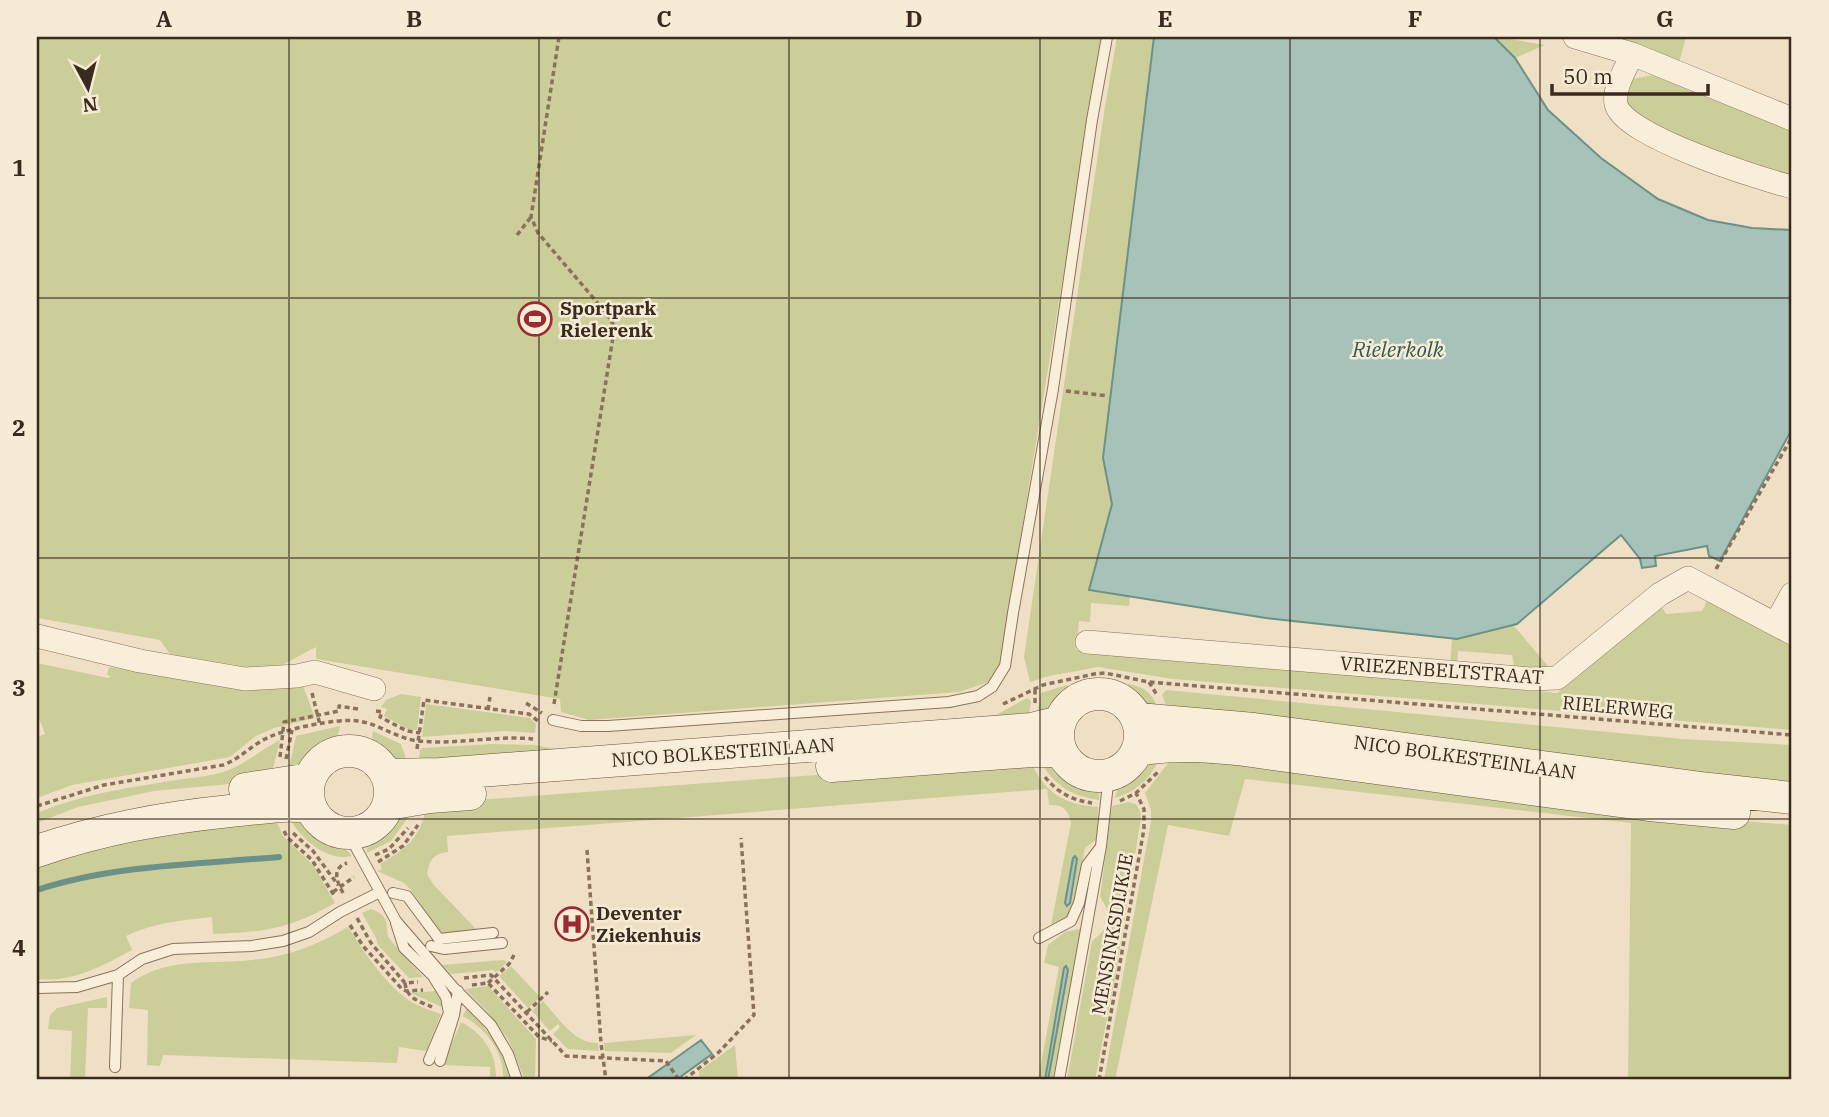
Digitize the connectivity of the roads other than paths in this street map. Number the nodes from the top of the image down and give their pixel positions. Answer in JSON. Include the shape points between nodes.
{"nodes":[{"id":1,"x":1107,"y":37,"type":"edge"},
{"id":2,"x":1575,"y":37,"type":"edge"},
{"id":3,"x":1632,"y":54,"type":"junction"},
{"id":4,"x":1792,"y":119,"type":"edge"},
{"id":5,"x":1792,"y":187,"type":"edge"},
{"id":6,"x":1792,"y":594,"type":"edge"},
{"id":7,"x":1784,"y":628,"type":"edge"},
{"id":8,"x":37,"y":636,"type":"edge"},
{"id":9,"x":1087,"y":642,"type":"dead end"},
{"id":10,"x":373,"y":700,"type":"road end"},
{"id":11,"x":1138,"y":719,"type":"junction"},
{"id":12,"x":552,"y":720,"type":"road end"},
{"id":13,"x":1061,"y":737,"type":"junction"},
{"id":14,"x":1138,"y":750,"type":"junction"},
{"id":15,"x":1109,"y":775,"type":"junction"},
{"id":16,"x":387,"y":789,"type":"junction"},
{"id":17,"x":310,"y":793,"type":"junction"},
{"id":18,"x":1792,"y":798,"type":"edge"},
{"id":19,"x":1792,"y":819,"type":"edge"},
{"id":20,"x":37,"y":829,"type":"edge"},
{"id":21,"x":348,"y":832,"type":"junction"},
{"id":22,"x":1101,"y":846,"type":"junction"},
{"id":23,"x":37,"y":851,"type":"edge"},
{"id":24,"x":380,"y":891,"type":"junction"},
{"id":25,"x":393,"y":893,"type":"dead end"},
{"id":26,"x":396,"y":920,"type":"junction"},
{"id":27,"x":493,"y":933,"type":"dead end"},
{"id":28,"x":1039,"y":937,"type":"dead end"},
{"id":29,"x":502,"y":943,"type":"dead end"},
{"id":30,"x":431,"y":946,"type":"dead end"},
{"id":31,"x":118,"y":975,"type":"junction"},
{"id":32,"x":37,"y":988,"type":"edge"},
{"id":33,"x":458,"y":991,"type":"junction"},
{"id":34,"x":115,"y":1067,"type":"dead end"},
{"id":35,"x":517,"y":1080,"type":"edge"},
{"id":36,"x":1059,"y":1080,"type":"edge"}],
"edges":[{"from":1,"to":12,"type":"lane","via":[[1054,389],[1005,666],[992,687],[978,696],[936,703],[608,726]]},
{"from":2,"to":3,"type":"street"},
{"from":3,"to":4,"type":"street"},
{"from":3,"to":5,"type":"street","via":[[1616,93],[1616,107],[1624,119],[1646,134],[1756,178]]},
{"from":6,"to":7,"type":"street"},
{"from":7,"to":9,"type":"street","name":"VRIEZENBELTSTRAAT","via":[[1688,578],[1660,594],[1557,678]]},
{"from":8,"to":10,"type":"street","via":[[139,661],[245,679],[315,672]]},
{"from":11,"to":13,"type":"street","via":[[1122,700],[1085,696],[1074,702]]},
{"from":11,"to":14,"type":"street"},
{"from":11,"to":18,"type":"street","name":"NICO BOLKESTEINLAAN","via":[[1254,729]]},
{"from":13,"to":15,"type":"street","via":[[1076,769]]},
{"from":13,"to":16,"type":"street","name":"NICO BOLKESTEINLAAN","via":[[1032,751],[430,797]]},
{"from":14,"to":15,"type":"street","via":[[1126,766]]},
{"from":14,"to":19,"type":"street","name":"NICO BOLKESTEINLAAN","via":[[1179,746],[1237,749],[1649,805]]},
{"from":15,"to":22,"type":"lane"},
{"from":16,"to":17,"type":"street","via":[[380,766],[363,753],[342,751],[322,761]]},
{"from":16,"to":21,"type":"street","via":[[379,819]]},
{"from":17,"to":20,"type":"street","via":[[280,785],[129,802]]},
{"from":17,"to":21,"type":"street","via":[[322,822]]},
{"from":17,"to":23,"type":"street","via":[[298,805],[147,821]]},
{"from":21,"to":24,"type":"lane"},
{"from":22,"to":28,"type":"lane","via":[[1087,865],[1071,922]]},
{"from":22,"to":36,"type":"lane"},
{"from":24,"to":26,"type":"lane"},
{"from":24,"to":31,"type":"lane","via":[[309,932],[283,941],[173,949],[142,959]]},
{"from":25,"to":27,"type":"lane","via":[[407,896],[439,939]]},
{"from":26,"to":33,"type":"lane"},
{"from":26,"to":33,"type":"lane","via":[[404,948],[433,976],[446,997],[449,1013],[435,1060]]},
{"from":29,"to":30,"type":"lane","via":[[444,949]]},
{"from":31,"to":32,"type":"lane","via":[[77,987]]},
{"from":31,"to":34,"type":"lane"},
{"from":33,"to":35,"type":"lane","via":[[491,1025]]}]}
